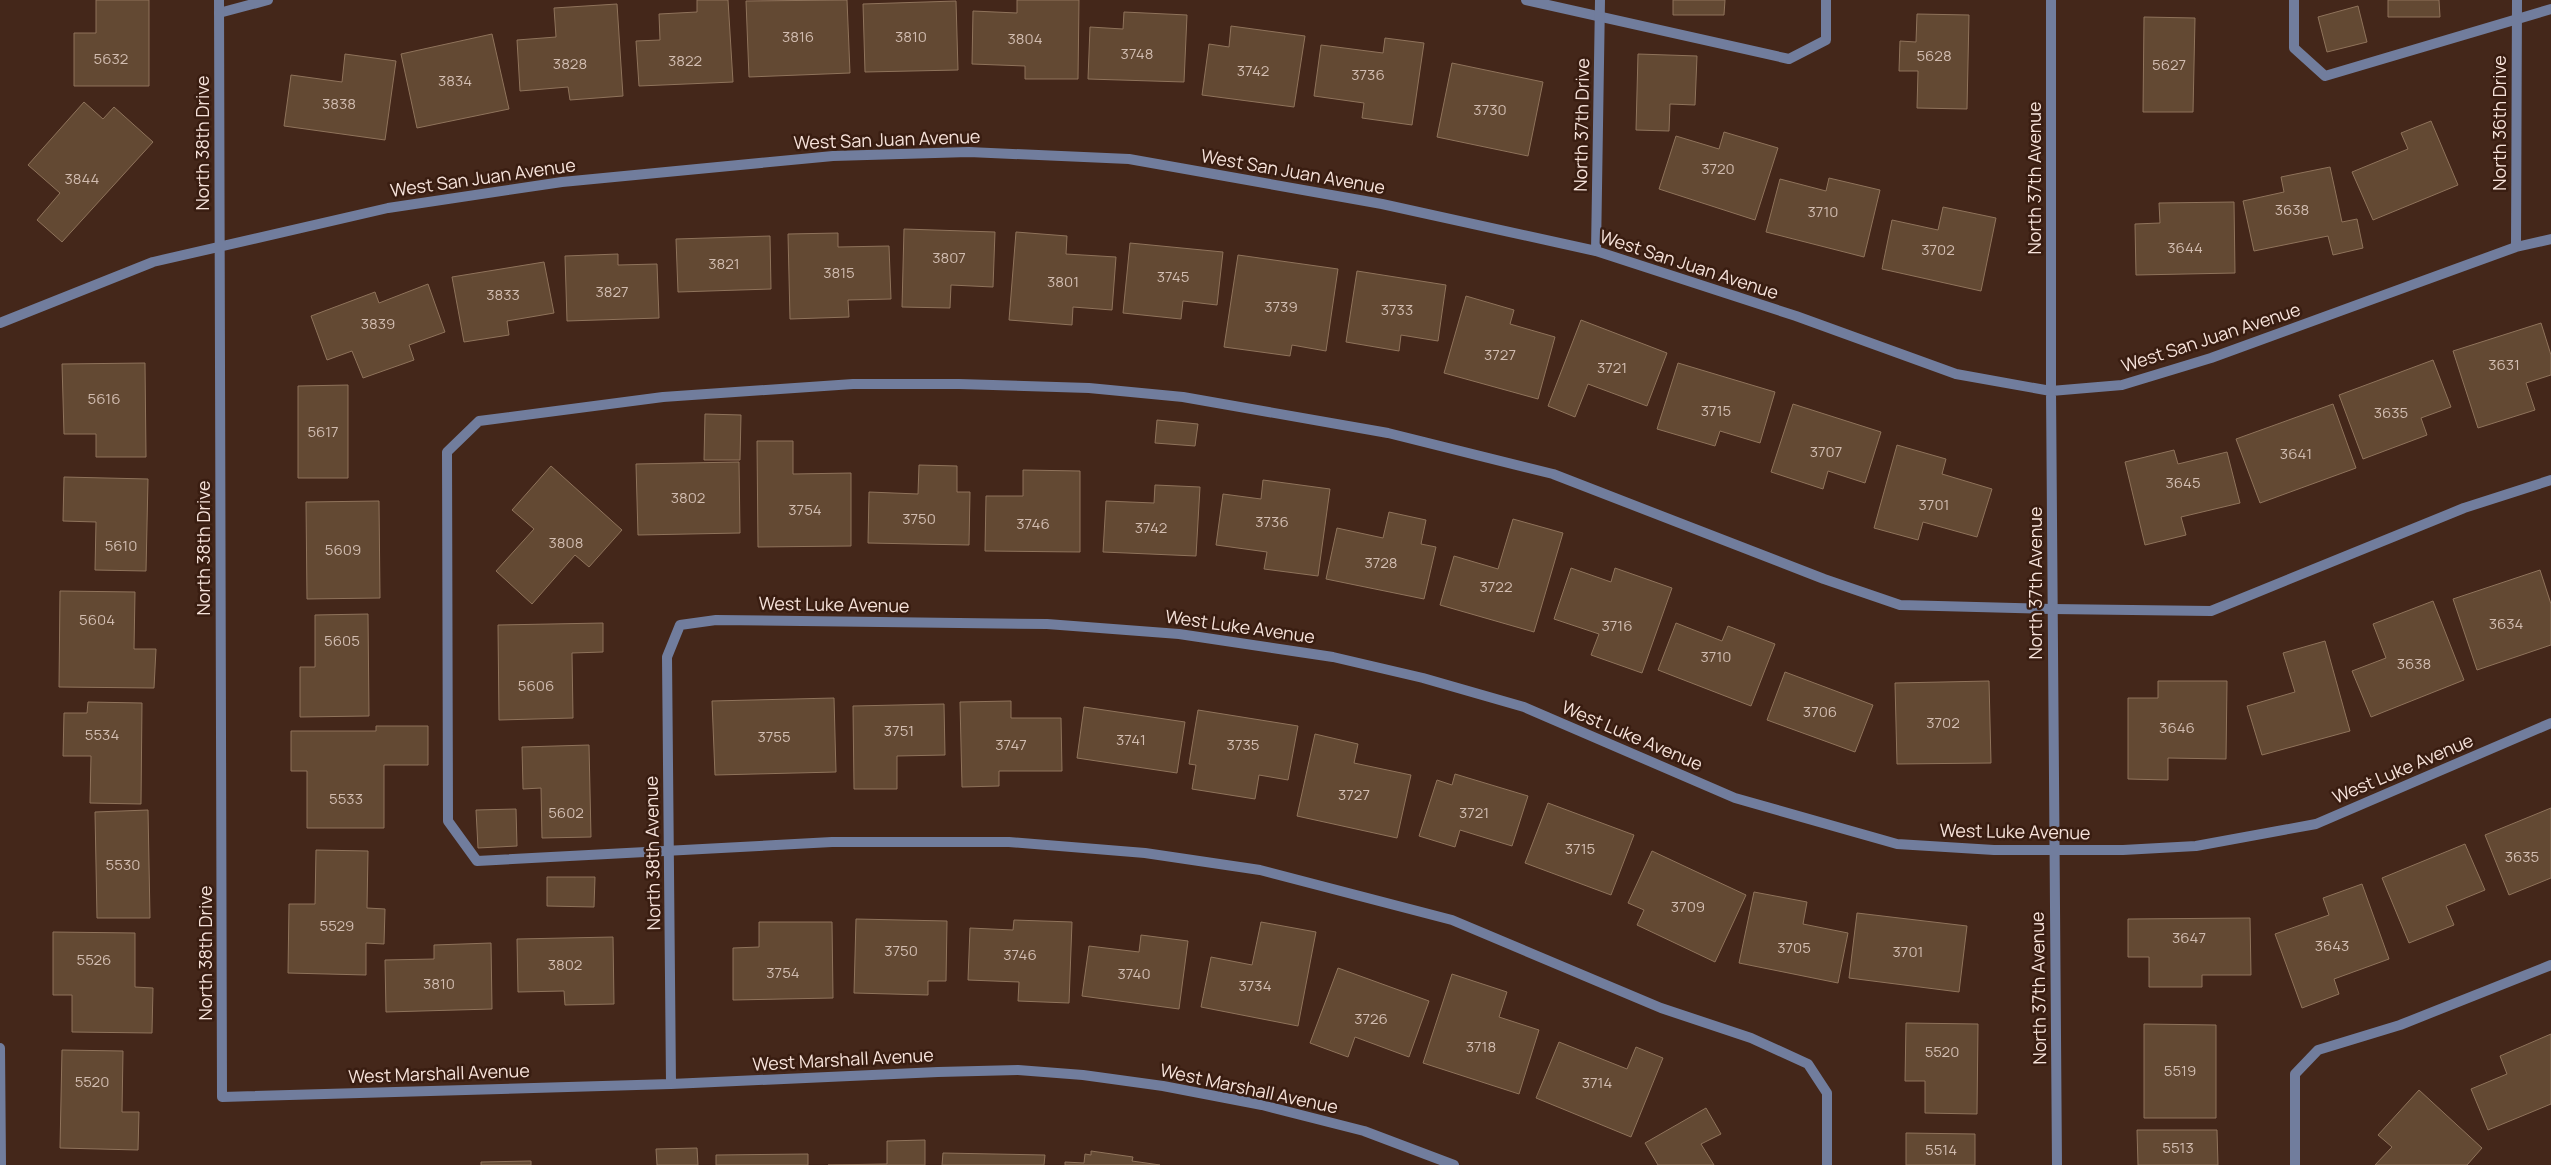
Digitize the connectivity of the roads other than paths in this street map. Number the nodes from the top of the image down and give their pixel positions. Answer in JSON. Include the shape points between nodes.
{"nodes":[{"id":1,"x":219,"y":0,"type":"edge"},
{"id":2,"x":268,"y":0,"type":"edge"},
{"id":3,"x":1526,"y":0,"type":"edge"},
{"id":4,"x":1600,"y":0,"type":"edge"},
{"id":5,"x":1826,"y":0,"type":"edge"},
{"id":6,"x":2051,"y":0,"type":"edge"},
{"id":7,"x":2294,"y":0,"type":"edge"},
{"id":8,"x":2517,"y":0,"type":"edge"},
{"id":9,"x":2551,"y":9,"type":"edge"},
{"id":10,"x":219,"y":13,"type":"junction"},
{"id":11,"x":1601,"y":17,"type":"junction"},
{"id":12,"x":2517,"y":17,"type":"junction"},
{"id":13,"x":2551,"y":239,"type":"edge"},
{"id":14,"x":220,"y":246,"type":"junction"},
{"id":15,"x":2516,"y":247,"type":"junction"},
{"id":16,"x":1596,"y":251,"type":"junction"},
{"id":17,"x":0,"y":323,"type":"edge"},
{"id":18,"x":2051,"y":391,"type":"junction"},
{"id":19,"x":2551,"y":480,"type":"edge"},
{"id":20,"x":2052,"y":609,"type":"junction"},
{"id":21,"x":680,"y":625,"type":"joint"},
{"id":22,"x":2551,"y":723,"type":"edge"},
{"id":23,"x":2054,"y":850,"type":"junction"},
{"id":24,"x":670,"y":851,"type":"junction"},
{"id":25,"x":2551,"y":965,"type":"edge"},
{"id":26,"x":0,"y":1048,"type":"edge"},
{"id":27,"x":671,"y":1084,"type":"junction"},
{"id":28,"x":222,"y":1096,"type":"joint"},
{"id":29,"x":1,"y":1165,"type":"edge"},
{"id":30,"x":1454,"y":1165,"type":"edge"},
{"id":31,"x":1827,"y":1165,"type":"edge"},
{"id":32,"x":2058,"y":1165,"type":"edge"},
{"id":33,"x":2295,"y":1165,"type":"edge"}],
"edges":[{"from":1,"to":10,"type":"street","name":"North 38th Drive"},
{"from":2,"to":10,"type":"street"},
{"from":3,"to":11,"type":"street"},
{"from":4,"to":11,"type":"street","name":"North 37th Drive"},
{"from":5,"to":11,"type":"street","via":[[1826,40],[1789,59]]},
{"from":6,"to":18,"type":"street","name":"North 37th Avenue"},
{"from":7,"to":12,"type":"street","via":[[2294,48],[2325,76]]},
{"from":8,"to":12,"type":"street","name":"North 36th Drive"},
{"from":9,"to":12,"type":"street"},
{"from":10,"to":14,"type":"street","name":"North 38th Drive"},
{"from":11,"to":16,"type":"street","name":"North 37th Drive"},
{"from":12,"to":15,"type":"street","name":"North 36th Drive"},
{"from":13,"to":15,"type":"street","name":"West San Juan Avenue"},
{"from":14,"to":16,"type":"street","name":"West San Juan Avenue","via":[[388,208],[562,182],[833,156],[969,152],[1128,159],[1382,204]]},
{"from":14,"to":17,"type":"street","name":"West San Juan Avenue","via":[[153,262]]},
{"from":14,"to":28,"type":"street","name":"North 38th Drive"},
{"from":15,"to":18,"type":"street","name":"West San Juan Avenue","via":[[2211,358],[2122,385]]},
{"from":16,"to":18,"type":"street","name":"West San Juan Avenue","via":[[1796,316],[1956,374]]},
{"from":18,"to":20,"type":"street","name":"North 37th Avenue"},
{"from":19,"to":20,"type":"street","via":[[2464,508],[2211,610]]},
{"from":20,"to":23,"type":"street","name":"North 37th Avenue"},
{"from":20,"to":24,"type":"street","via":[[1900,605],[1824,579],[1553,474],[1388,433],[1183,397],[1089,388],[853,384],[663,397],[479,421],[446,452],[448,821],[477,861]]},
{"from":21,"to":23,"type":"street","name":"West Luke Avenue","via":[[716,620],[1047,624],[1179,634],[1333,656],[1524,707],[1735,798],[1897,844]]},
{"from":21,"to":24,"type":"street","name":"North 38th Avenue","via":[[668,657]]},
{"from":22,"to":23,"type":"street","name":"West Luke Avenue","via":[[2316,824],[2196,846]]},
{"from":23,"to":32,"type":"street","name":"North 37th Avenue"},
{"from":24,"to":27,"type":"street","name":"North 38th Avenue"},
{"from":24,"to":31,"type":"street","via":[[832,842],[1009,842],[1145,853],[1260,870],[1452,920],[1661,1008],[1751,1038],[1808,1064],[1827,1093]]},
{"from":25,"to":33,"type":"street","via":[[2400,1025],[2318,1050],[2295,1074]]},
{"from":26,"to":29,"type":"street"},
{"from":27,"to":28,"type":"street","name":"West Marshall Avenue"},
{"from":27,"to":30,"type":"street","name":"West Marshall Avenue","via":[[1018,1070],[1083,1076],[1163,1086],[1262,1106],[1364,1131]]}]}
